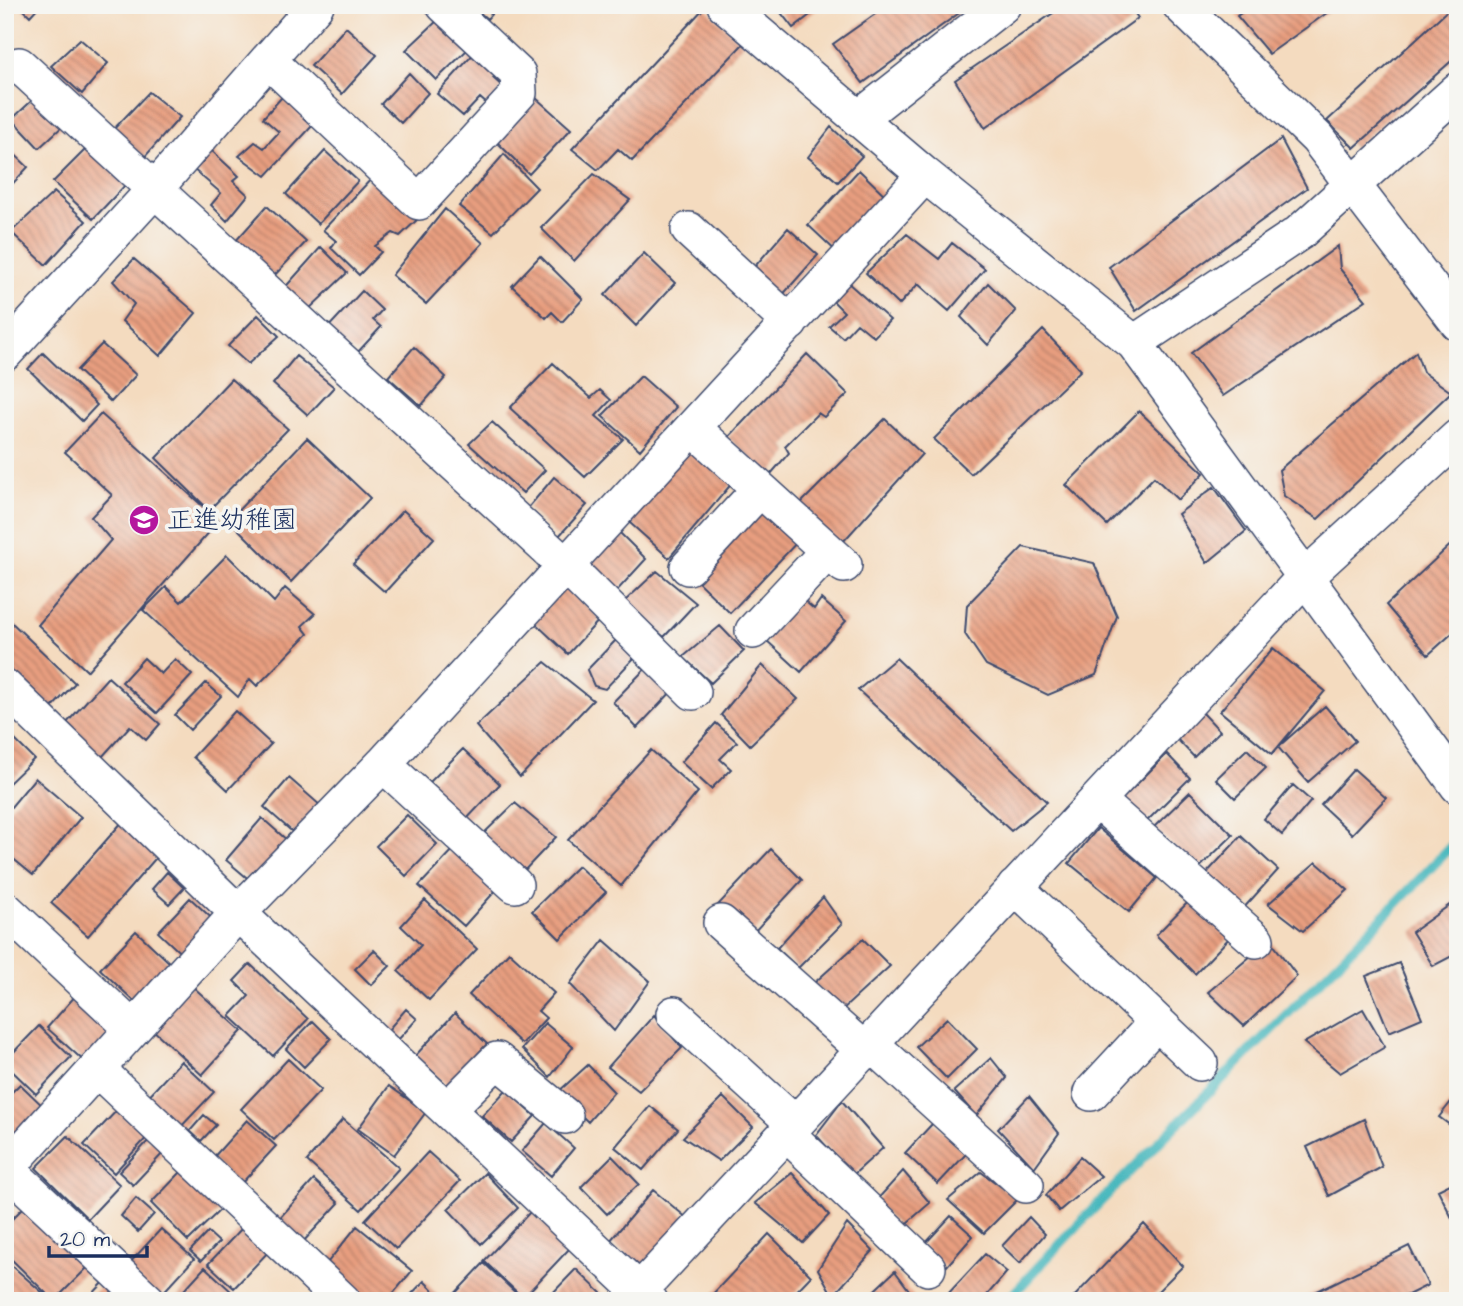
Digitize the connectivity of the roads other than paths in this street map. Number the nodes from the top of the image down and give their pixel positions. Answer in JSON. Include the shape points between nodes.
{"nodes":[{"id":1,"x":316,"y":5,"type":"edge"},
{"id":2,"x":444,"y":5,"type":"edge"},
{"id":3,"x":726,"y":5,"type":"edge"},
{"id":4,"x":1003,"y":5,"type":"edge"},
{"id":5,"x":1180,"y":5,"type":"edge"},
{"id":6,"x":268,"y":60,"type":"junction"},
{"id":7,"x":19,"y":65,"type":"dead end"},
{"id":8,"x":1458,"y":90,"type":"edge"},
{"id":9,"x":858,"y":119,"type":"junction"},
{"id":10,"x":925,"y":175,"type":"junction"},
{"id":11,"x":1352,"y":186,"type":"junction"},
{"id":12,"x":155,"y":189,"type":"junction"},
{"id":13,"x":688,"y":230,"type":"dead end"},
{"id":14,"x":790,"y":323,"type":"junction"},
{"id":15,"x":1458,"y":323,"type":"edge"},
{"id":16,"x":1134,"y":343,"type":"junction"},
{"id":17,"x":5,"y":353,"type":"edge"},
{"id":18,"x":693,"y":428,"type":"junction"},
{"id":19,"x":1458,"y":437,"type":"edge"},
{"id":20,"x":760,"y":489,"type":"junction"},
{"id":21,"x":566,"y":566,"type":"junction"},
{"id":22,"x":688,"y":567,"type":"dead end"},
{"id":23,"x":1304,"y":578,"type":"junction"},
{"id":24,"x":753,"y":631,"type":"dead end"},
{"id":25,"x":5,"y":687,"type":"edge"},
{"id":26,"x":693,"y":692,"type":"dead end"},
{"id":27,"x":383,"y":764,"type":"junction"},
{"id":28,"x":1458,"y":786,"type":"edge"},
{"id":29,"x":1097,"y":800,"type":"junction"},
{"id":30,"x":515,"y":885,"type":"dead end"},
{"id":31,"x":1015,"y":887,"type":"junction"},
{"id":32,"x":5,"y":909,"type":"edge"},
{"id":33,"x":238,"y":913,"type":"junction"},
{"id":34,"x":721,"y":923,"type":"dead end"},
{"id":35,"x":1256,"y":940,"type":"dead end"},
{"id":36,"x":674,"y":1014,"type":"dead end"},
{"id":37,"x":1157,"y":1022,"type":"junction"},
{"id":38,"x":133,"y":1029,"type":"junction"},
{"id":39,"x":867,"y":1046,"type":"junction"},
{"id":40,"x":1200,"y":1063,"type":"dead end"},
{"id":41,"x":97,"y":1069,"type":"junction"},
{"id":42,"x":1091,"y":1093,"type":"dead end"},
{"id":43,"x":447,"y":1110,"type":"junction"},
{"id":44,"x":565,"y":1116,"type":"dead end"},
{"id":45,"x":791,"y":1128,"type":"junction"},
{"id":46,"x":6,"y":1168,"type":"edge"},
{"id":47,"x":1027,"y":1185,"type":"dead end"},
{"id":48,"x":928,"y":1268,"type":"dead end"},
{"id":49,"x":640,"y":1297,"type":"edge"},
{"id":50,"x":148,"y":1301,"type":"edge"},
{"id":51,"x":343,"y":1301,"type":"edge"}],
"edges":[{"from":1,"to":6,"type":"street"},
{"from":2,"to":6,"type":"street","via":[[518,74],[519,93],[419,202]]},
{"from":3,"to":9,"type":"street"},
{"from":4,"to":9,"type":"street"},
{"from":5,"to":11,"type":"street","via":[[1317,138]]},
{"from":6,"to":12,"type":"street"},
{"from":7,"to":12,"type":"street"},
{"from":8,"to":11,"type":"street"},
{"from":9,"to":10,"type":"street"},
{"from":10,"to":14,"type":"street"},
{"from":10,"to":16,"type":"street"},
{"from":11,"to":15,"type":"street"},
{"from":11,"to":16,"type":"street","via":[[1300,233]]},
{"from":12,"to":17,"type":"street"},
{"from":12,"to":21,"type":"street"},
{"from":13,"to":14,"type":"street"},
{"from":14,"to":18,"type":"street"},
{"from":16,"to":23,"type":"street"},
{"from":18,"to":20,"type":"street"},
{"from":18,"to":21,"type":"street"},
{"from":19,"to":23,"type":"street"},
{"from":20,"to":22,"type":"street"},
{"from":20,"to":24,"type":"street","via":[[836,558]]},
{"from":21,"to":26,"type":"street"},
{"from":21,"to":27,"type":"street"},
{"from":23,"to":28,"type":"street"},
{"from":23,"to":29,"type":"street"},
{"from":25,"to":33,"type":"street"},
{"from":27,"to":30,"type":"street"},
{"from":27,"to":33,"type":"street"},
{"from":29,"to":31,"type":"street"},
{"from":29,"to":35,"type":"street"},
{"from":31,"to":37,"type":"street"},
{"from":31,"to":39,"type":"street"},
{"from":32,"to":38,"type":"street"},
{"from":33,"to":38,"type":"street"},
{"from":33,"to":43,"type":"street"},
{"from":34,"to":39,"type":"street"},
{"from":36,"to":45,"type":"street"},
{"from":37,"to":40,"type":"street"},
{"from":37,"to":42,"type":"street"},
{"from":38,"to":41,"type":"street"},
{"from":39,"to":45,"type":"street"},
{"from":39,"to":47,"type":"street"},
{"from":41,"to":46,"type":"street"},
{"from":41,"to":51,"type":"street"},
{"from":43,"to":44,"type":"street","via":[[498,1060]]},
{"from":43,"to":49,"type":"street"},
{"from":45,"to":48,"type":"street"},
{"from":45,"to":49,"type":"street"},
{"from":46,"to":50,"type":"street"}]}
